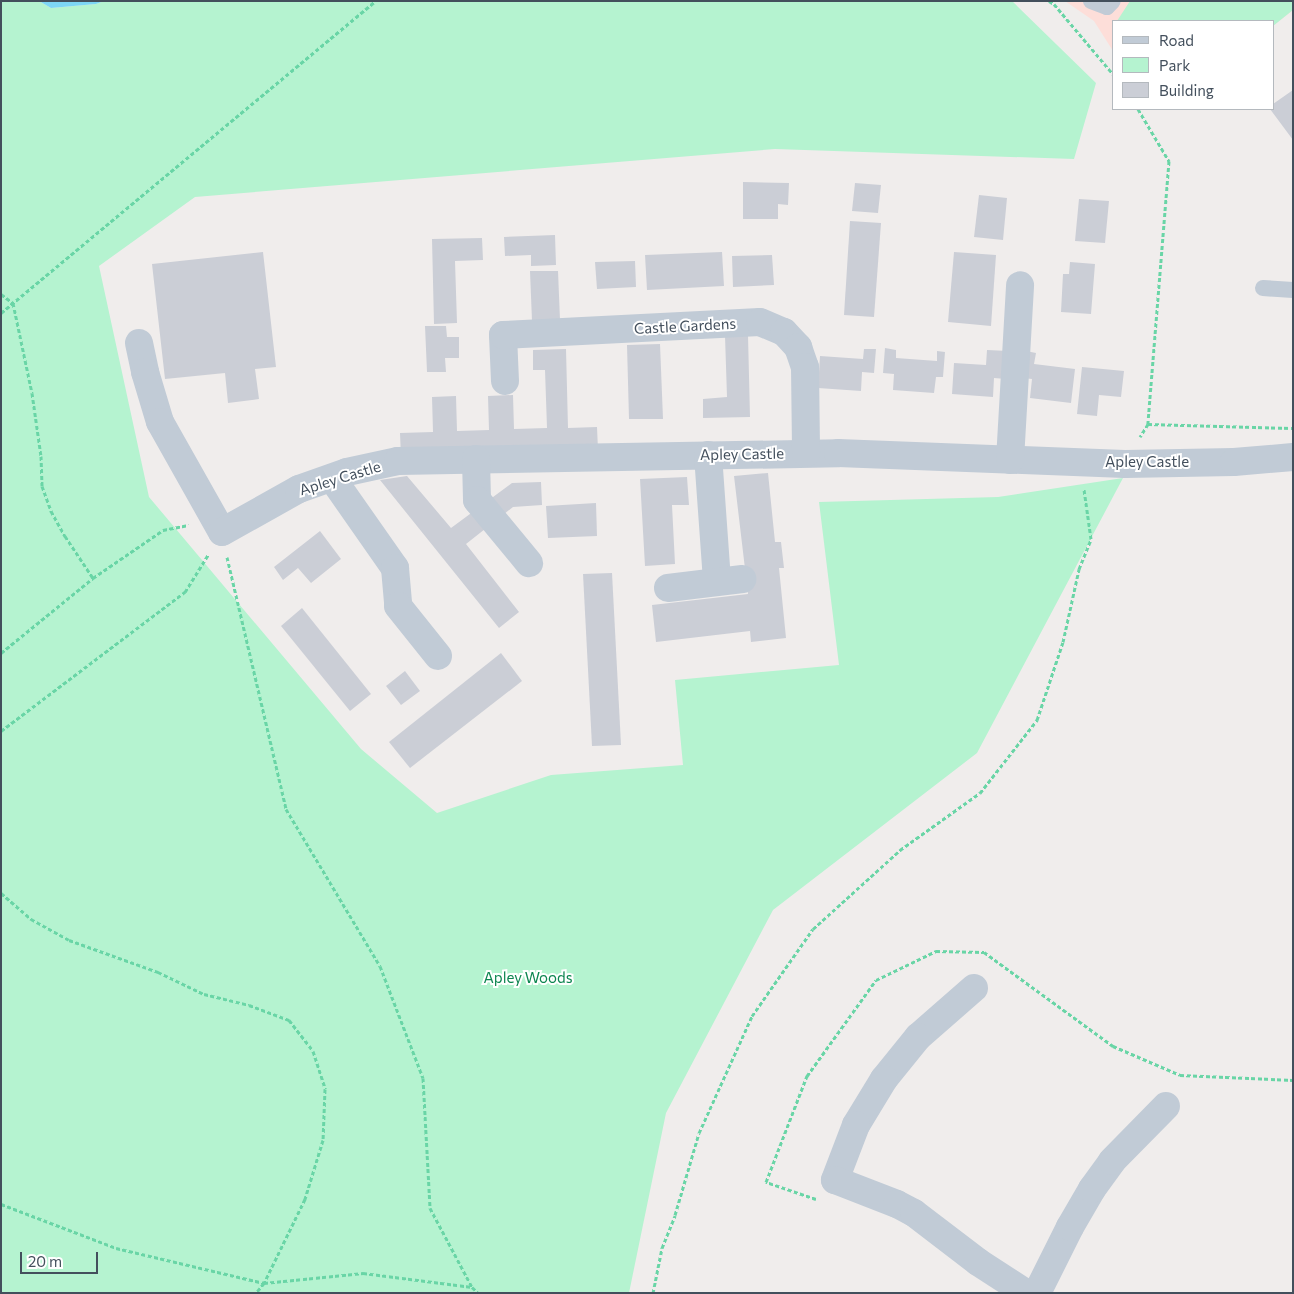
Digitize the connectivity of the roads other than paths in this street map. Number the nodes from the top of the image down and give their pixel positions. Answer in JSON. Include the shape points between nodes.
{"nodes":[{"id":1,"x":1091,"y":1,"type":"edge"},
{"id":2,"x":1113,"y":1,"type":"edge"},
{"id":3,"x":1020,"y":285,"type":"dead end"},
{"id":4,"x":1263,"y":288,"type":"dead end"},
{"id":5,"x":1293,"y":290,"type":"edge"},
{"id":6,"x":139,"y":343,"type":"dead end"},
{"id":7,"x":505,"y":381,"type":"dead end"},
{"id":8,"x":806,"y":453,"type":"junction"},
{"id":9,"x":708,"y":455,"type":"junction"},
{"id":10,"x":1293,"y":457,"type":"edge"},
{"id":11,"x":476,"y":459,"type":"junction"},
{"id":12,"x":1010,"y":460,"type":"junction"},
{"id":13,"x":332,"y":478,"type":"junction"},
{"id":14,"x":529,"y":563,"type":"dead end"},
{"id":15,"x":668,"y":588,"type":"dead end"},
{"id":16,"x":438,"y":656,"type":"dead end"},
{"id":17,"x":974,"y":988,"type":"dead end"},
{"id":18,"x":1166,"y":1106,"type":"dead end"},
{"id":19,"x":1026,"y":1293,"type":"edge"},
{"id":20,"x":1037,"y":1293,"type":"edge"}],
"edges":[{"from":1,"to":2,"type":"lane","via":[[1107,7]]},
{"from":3,"to":12,"type":"street"},
{"from":4,"to":5,"type":"lane"},
{"from":6,"to":13,"type":"street","name":"Apley Castle","via":[[160,422],[218,525]]},
{"from":7,"to":8,"type":"street","name":"Castle Gardens","via":[[503,335],[760,322],[784,332],[798,347],[803,360]]},
{"from":8,"to":9,"type":"street","name":"Apley Castle"},
{"from":8,"to":12,"type":"street","name":"Apley Castle"},
{"from":9,"to":11,"type":"street","name":"Apley Castle"},
{"from":9,"to":15,"type":"street","via":[[730,580]]},
{"from":10,"to":12,"type":"street","name":"Apley Castle","via":[[1234,462],[1124,464]]},
{"from":11,"to":13,"type":"street","name":"Apley Castle","via":[[398,460]]},
{"from":11,"to":14,"type":"street","via":[[477,500]]},
{"from":13,"to":16,"type":"street","via":[[395,568],[398,606]]},
{"from":17,"to":19,"type":"street","via":[[918,1037],[884,1079],[860,1116],[835,1180],[890,1200],[914,1213],[978,1262]]},
{"from":18,"to":20,"type":"street","via":[[1112,1161],[1092,1189]]}]}
